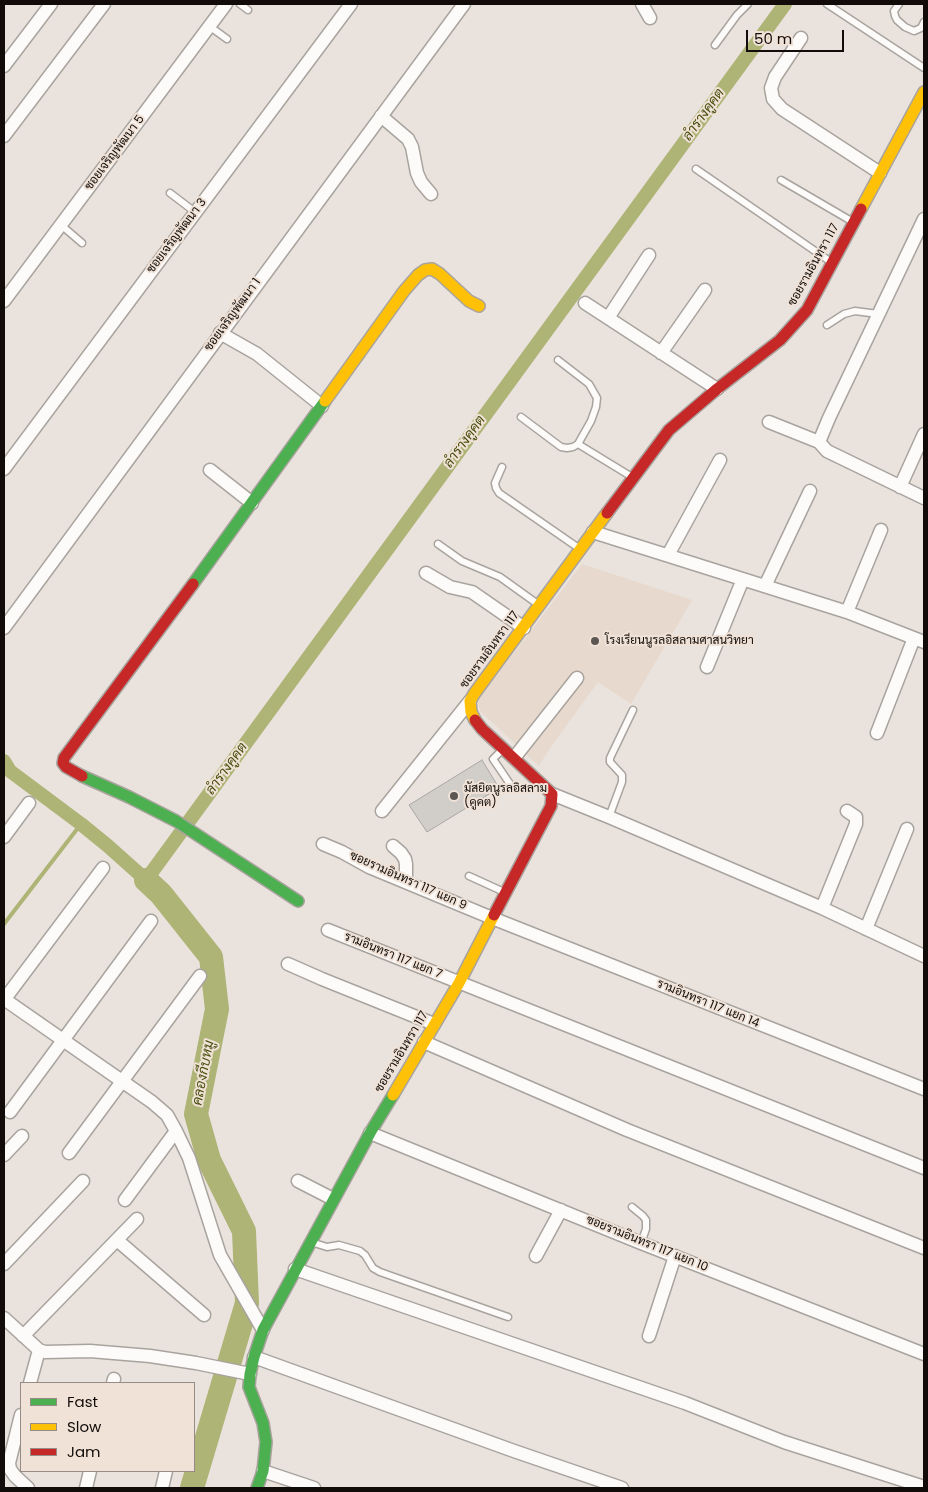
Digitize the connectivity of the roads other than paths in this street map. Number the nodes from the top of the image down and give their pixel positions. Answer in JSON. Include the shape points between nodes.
{"nodes":[{"id":1,"x":51,"y":4,"type":"edge"},
{"id":2,"x":104,"y":4,"type":"edge"},
{"id":3,"x":226,"y":4,"type":"edge"},
{"id":4,"x":240,"y":4,"type":"edge"},
{"id":5,"x":351,"y":4,"type":"edge"},
{"id":6,"x":464,"y":4,"type":"edge"},
{"id":7,"x":642,"y":4,"type":"edge"},
{"id":8,"x":748,"y":4,"type":"edge"},
{"id":9,"x":827,"y":4,"type":"edge"},
{"id":10,"x":899,"y":4,"type":"edge"},
{"id":11,"x":248,"y":10,"type":"dead end"},
{"id":12,"x":650,"y":18,"type":"dead end"},
{"id":13,"x":924,"y":22,"type":"edge"},
{"id":14,"x":209,"y":26,"type":"junction"},
{"id":15,"x":801,"y":38,"type":"dead end"},
{"id":16,"x":227,"y":39,"type":"dead end"},
{"id":17,"x":715,"y":44,"type":"dead end"},
{"id":18,"x":4,"y":66,"type":"edge"},
{"id":19,"x":924,"y":68,"type":"edge"},
{"id":20,"x":924,"y":92,"type":"edge"},
{"id":21,"x":381,"y":116,"type":"junction"},
{"id":22,"x":4,"y":136,"type":"edge"},
{"id":23,"x":696,"y":169,"type":"dead end"},
{"id":24,"x":880,"y":173,"type":"junction"},
{"id":25,"x":781,"y":180,"type":"dead end"},
{"id":26,"x":170,"y":193,"type":"dead end"},
{"id":27,"x":431,"y":194,"type":"dead end"},
{"id":28,"x":196,"y":212,"type":"junction"},
{"id":29,"x":924,"y":219,"type":"edge"},
{"id":30,"x":854,"y":222,"type":"junction"},
{"id":31,"x":61,"y":225,"type":"junction"},
{"id":32,"x":82,"y":243,"type":"dead end"},
{"id":33,"x":649,"y":255,"type":"dead end"},
{"id":34,"x":832,"y":263,"type":"junction"},
{"id":35,"x":705,"y":290,"type":"dead end"},
{"id":36,"x":4,"y":301,"type":"edge"},
{"id":37,"x":585,"y":302,"type":"dead end"},
{"id":38,"x":479,"y":306,"type":"dead end"},
{"id":39,"x":878,"y":314,"type":"junction"},
{"id":40,"x":608,"y":318,"type":"junction"},
{"id":41,"x":827,"y":325,"type":"dead end"},
{"id":42,"x":220,"y":334,"type":"junction"},
{"id":43,"x":661,"y":352,"type":"junction"},
{"id":44,"x":558,"y":360,"type":"dead end"},
{"id":45,"x":717,"y":389,"type":"junction"},
{"id":46,"x":322,"y":406,"type":"junction"},
{"id":47,"x":521,"y":417,"type":"dead end"},
{"id":48,"x":769,"y":422,"type":"dead end"},
{"id":49,"x":924,"y":434,"type":"edge"},
{"id":50,"x":819,"y":442,"type":"junction"},
{"id":51,"x":578,"y":444,"type":"junction"},
{"id":52,"x":720,"y":460,"type":"dead end"},
{"id":53,"x":502,"y":467,"type":"dead end"},
{"id":54,"x":4,"y":469,"type":"edge"},
{"id":55,"x":210,"y":470,"type":"dead end"},
{"id":56,"x":633,"y":477,"type":"junction"},
{"id":57,"x":900,"y":487,"type":"junction"},
{"id":58,"x":810,"y":491,"type":"dead end"},
{"id":59,"x":924,"y":498,"type":"edge"},
{"id":60,"x":252,"y":503,"type":"junction"},
{"id":61,"x":881,"y":530,"type":"dead end"},
{"id":62,"x":593,"y":532,"type":"junction"},
{"id":63,"x":438,"y":544,"type":"dead end"},
{"id":64,"x":581,"y":549,"type":"junction"},
{"id":65,"x":668,"y":555,"type":"junction"},
{"id":66,"x":426,"y":573,"type":"dead end"},
{"id":67,"x":743,"y":579,"type":"junction"},
{"id":68,"x":765,"y":586,"type":"junction"},
{"id":69,"x":540,"y":606,"type":"junction"},
{"id":70,"x":847,"y":612,"type":"junction"},
{"id":71,"x":4,"y":628,"type":"edge"},
{"id":72,"x":524,"y":628,"type":"junction"},
{"id":73,"x":919,"y":640,"type":"edge"},
{"id":74,"x":707,"y":667,"type":"dead end"},
{"id":75,"x":577,"y":678,"type":"dead end"},
{"id":76,"x":470,"y":701,"type":"junction"},
{"id":77,"x":633,"y":710,"type":"dead end"},
{"id":78,"x":877,"y":733,"type":"dead end"},
{"id":79,"x":504,"y":748,"type":"junction"},
{"id":80,"x":514,"y":758,"type":"junction"},
{"id":81,"x":510,"y":784,"type":"dead end"},
{"id":82,"x":552,"y":794,"type":"junction"},
{"id":83,"x":30,"y":803,"type":"dead end"},
{"id":84,"x":382,"y":811,"type":"dead end"},
{"id":85,"x":847,"y":811,"type":"dead end"},
{"id":86,"x":609,"y":816,"type":"junction"},
{"id":87,"x":907,"y":829,"type":"dead end"},
{"id":88,"x":4,"y":837,"type":"edge"},
{"id":89,"x":323,"y":844,"type":"dead end"},
{"id":90,"x":393,"y":846,"type":"dead end"},
{"id":91,"x":103,"y":868,"type":"dead end"},
{"id":92,"x":469,"y":876,"type":"dead end"},
{"id":93,"x":406,"y":882,"type":"junction"},
{"id":94,"x":506,"y":892,"type":"junction"},
{"id":95,"x":298,"y":901,"type":"dead end"},
{"id":96,"x":822,"y":908,"type":"junction"},
{"id":97,"x":492,"y":918,"type":"junction"},
{"id":98,"x":151,"y":921,"type":"dead end"},
{"id":99,"x":866,"y":928,"type":"junction"},
{"id":100,"x":328,"y":930,"type":"dead end"},
{"id":101,"x":924,"y":956,"type":"edge"},
{"id":102,"x":288,"y":964,"type":"dead end"},
{"id":103,"x":200,"y":976,"type":"dead end"},
{"id":104,"x":459,"y":983,"type":"junction"},
{"id":105,"x":4,"y":999,"type":"edge"},
{"id":106,"x":434,"y":1024,"type":"junction"},
{"id":107,"x":63,"y":1041,"type":"junction"},
{"id":108,"x":424,"y":1042,"type":"junction"},
{"id":109,"x":122,"y":1082,"type":"junction"},
{"id":110,"x":924,"y":1089,"type":"edge"},
{"id":111,"x":10,"y":1112,"type":"dead end"},
{"id":112,"x":176,"y":1130,"type":"junction"},
{"id":113,"x":370,"y":1133,"type":"junction"},
{"id":114,"x":22,"y":1136,"type":"dead end"},
{"id":115,"x":69,"y":1153,"type":"dead end"},
{"id":116,"x":4,"y":1155,"type":"edge"},
{"id":117,"x":924,"y":1168,"type":"edge"},
{"id":118,"x":83,"y":1181,"type":"dead end"},
{"id":119,"x":298,"y":1181,"type":"dead end"},
{"id":120,"x":333,"y":1199,"type":"junction"},
{"id":121,"x":125,"y":1200,"type":"dead end"},
{"id":122,"x":632,"y":1207,"type":"dead end"},
{"id":123,"x":561,"y":1210,"type":"junction"},
{"id":124,"x":137,"y":1219,"type":"dead end"},
{"id":125,"x":117,"y":1240,"type":"junction"},
{"id":126,"x":310,"y":1242,"type":"junction"},
{"id":127,"x":641,"y":1243,"type":"junction"},
{"id":128,"x":924,"y":1248,"type":"edge"},
{"id":129,"x":536,"y":1256,"type":"dead end"},
{"id":130,"x":675,"y":1256,"type":"junction"},
{"id":131,"x":4,"y":1264,"type":"edge"},
{"id":132,"x":295,"y":1269,"type":"junction"},
{"id":133,"x":204,"y":1314,"type":"dead end"},
{"id":134,"x":508,"y":1317,"type":"dead end"},
{"id":135,"x":4,"y":1318,"type":"edge"},
{"id":136,"x":263,"y":1330,"type":"junction"},
{"id":137,"x":23,"y":1336,"type":"junction"},
{"id":138,"x":649,"y":1336,"type":"dead end"},
{"id":139,"x":39,"y":1350,"type":"junction"},
{"id":140,"x":924,"y":1354,"type":"edge"},
{"id":141,"x":254,"y":1357,"type":"junction"},
{"id":142,"x":250,"y":1374,"type":"junction"},
{"id":143,"x":30,"y":1382,"type":"edge"},
{"id":144,"x":20,"y":1419,"type":"edge"},
{"id":145,"x":264,"y":1471,"type":"junction"},
{"id":146,"x":90,"y":1472,"type":"edge"},
{"id":147,"x":166,"y":1472,"type":"edge"},
{"id":148,"x":924,"y":1487,"type":"edge"},
{"id":149,"x":28,"y":1488,"type":"edge"},
{"id":150,"x":86,"y":1488,"type":"edge"},
{"id":151,"x":162,"y":1488,"type":"edge"},
{"id":152,"x":257,"y":1488,"type":"edge"},
{"id":153,"x":314,"y":1488,"type":"edge"},
{"id":154,"x":622,"y":1488,"type":"edge"}],
"edges":[{"from":1,"to":18,"type":"street"},
{"from":2,"to":22,"type":"street"},
{"from":3,"to":14,"type":"street","name":"ซอยเจริญพัฒนา 5"},
{"from":4,"to":11,"type":"lane"},
{"from":5,"to":28,"type":"street","name":"ซอยเจริญพัฒนา 3"},
{"from":6,"to":21,"type":"street","name":"ซอยเจริญพัฒนา 1"},
{"from":7,"to":12,"type":"street"},
{"from":8,"to":17,"type":"lane"},
{"from":9,"to":19,"type":"lane"},
{"from":10,"to":13,"type":"lane","via":[[894,11],[895,16],[905,27],[914,31]]},
{"from":14,"to":16,"type":"lane"},
{"from":14,"to":31,"type":"street","name":"ซอยเจริญพัฒนา 5"},
{"from":15,"to":24,"type":"street","via":[[775,77],[771,88],[773,99],[782,109]]},
{"from":20,"to":24,"type":"street","name":"ซอยรามอินทรา 117"},
{"from":21,"to":27,"type":"street","via":[[408,139],[417,173]]},
{"from":21,"to":42,"type":"street","name":"ซอยเจริญพัฒนา 1"},
{"from":23,"to":34,"type":"lane"},
{"from":24,"to":30,"type":"street","name":"ซอยรามอินทรา 117"},
{"from":25,"to":30,"type":"lane"},
{"from":26,"to":28,"type":"lane"},
{"from":28,"to":54,"type":"street","name":"ซอยเจริญพัฒนา 3"},
{"from":29,"to":39,"type":"street"},
{"from":30,"to":34,"type":"street","name":"ซอยรามอินทรา 117"},
{"from":31,"to":32,"type":"lane"},
{"from":31,"to":36,"type":"street","name":"ซอยเจริญพัฒนา 5"},
{"from":33,"to":40,"type":"street"},
{"from":34,"to":45,"type":"street","name":"ซอยรามอินทรา 117","via":[[796,324]]},
{"from":35,"to":43,"type":"street"},
{"from":37,"to":40,"type":"street"},
{"from":38,"to":46,"type":"street","via":[[440,274],[432,269],[425,270],[404,291]]},
{"from":39,"to":41,"type":"lane","via":[[855,311]]},
{"from":39,"to":50,"type":"street"},
{"from":40,"to":43,"type":"street"},
{"from":42,"to":46,"type":"street","via":[[256,354]]},
{"from":42,"to":71,"type":"street","name":"ซอยเจริญพัฒนา 1"},
{"from":43,"to":45,"type":"street"},
{"from":44,"to":51,"type":"lane","via":[[590,384],[597,398],[591,421]]},
{"from":45,"to":56,"type":"street","name":"ซอยรามอินทรา 117","via":[[669,430]]},
{"from":46,"to":60,"type":"street"},
{"from":47,"to":51,"type":"lane","via":[[561,447]]},
{"from":48,"to":50,"type":"street"},
{"from":49,"to":57,"type":"street"},
{"from":50,"to":57,"type":"street","via":[[827,452]]},
{"from":51,"to":56,"type":"lane"},
{"from":52,"to":65,"type":"street"},
{"from":53,"to":64,"type":"lane","via":[[495,483],[499,493]]},
{"from":55,"to":60,"type":"street"},
{"from":56,"to":62,"type":"street","name":"ซอยรามอินทรา 117"},
{"from":57,"to":59,"type":"street"},
{"from":58,"to":68,"type":"street"},
{"from":60,"to":95,"type":"street","via":[[69,750],[63,763],[74,772],[176,821]]},
{"from":61,"to":70,"type":"street"},
{"from":62,"to":64,"type":"street","name":"ซอยรามอินทรา 117"},
{"from":62,"to":65,"type":"street"},
{"from":63,"to":69,"type":"lane","via":[[462,561],[500,577]]},
{"from":64,"to":69,"type":"street","name":"ซอยรามอินทรา 117"},
{"from":65,"to":67,"type":"street"},
{"from":66,"to":72,"type":"street","via":[[450,587],[472,592]]},
{"from":67,"to":68,"type":"street"},
{"from":67,"to":74,"type":"street"},
{"from":68,"to":70,"type":"street"},
{"from":69,"to":72,"type":"street","name":"ซอยรามอินทรา 117"},
{"from":70,"to":73,"type":"street"},
{"from":72,"to":76,"type":"street","name":"ซอยรามอินทรา 117"},
{"from":73,"to":78,"type":"street"},
{"from":75,"to":80,"type":"street"},
{"from":76,"to":79,"type":"street","name":"ซอยรามอินทรา 117","via":[[475,720]]},
{"from":76,"to":84,"type":"street"},
{"from":77,"to":86,"type":"lane","via":[[610,758],[622,774],[622,782]]},
{"from":79,"to":80,"type":"street","name":"ซอยรามอินทรา 117"},
{"from":79,"to":81,"type":"lane","via":[[493,759]]},
{"from":80,"to":82,"type":"street","name":"ซอยรามอินทรา 117"},
{"from":82,"to":86,"type":"street"},
{"from":82,"to":94,"type":"street","name":"ซอยรามอินทรา 117","via":[[551,806]]},
{"from":83,"to":88,"type":"street"},
{"from":85,"to":96,"type":"street","via":[[856,817],[856,824]]},
{"from":86,"to":96,"type":"street"},
{"from":87,"to":99,"type":"street"},
{"from":89,"to":93,"type":"street","name":"ซอยรามอินทรา 117 แยก 9"},
{"from":90,"to":93,"type":"street","via":[[405,859]]},
{"from":91,"to":105,"type":"street"},
{"from":92,"to":94,"type":"lane"},
{"from":93,"to":97,"type":"street","name":"ซอยรามอินทรา 117 แยก 9"},
{"from":94,"to":97,"type":"street","name":"ซอยรามอินทรา 117"},
{"from":96,"to":99,"type":"street"},
{"from":97,"to":104,"type":"street","name":"ซอยรามอินทรา 117"},
{"from":97,"to":110,"type":"street","name":"รามอินทรา 117 แยก 14"},
{"from":98,"to":107,"type":"street"},
{"from":99,"to":101,"type":"street"},
{"from":100,"to":104,"type":"street","name":"รามอินทรา 117 แยก 7"},
{"from":102,"to":106,"type":"street"},
{"from":103,"to":109,"type":"street"},
{"from":104,"to":106,"type":"street","name":"ซอยรามอินทรา 117"},
{"from":104,"to":117,"type":"street","name":"รามอินทรา 117 แยก 7"},
{"from":105,"to":107,"type":"street"},
{"from":106,"to":108,"type":"street","name":"ซอยรามอินทรา 117"},
{"from":107,"to":109,"type":"street"},
{"from":107,"to":111,"type":"street"},
{"from":108,"to":113,"type":"street","name":"ซอยรามอินทรา 117"},
{"from":108,"to":128,"type":"street","via":[[627,1130]]},
{"from":109,"to":112,"type":"street","via":[[167,1115]]},
{"from":109,"to":115,"type":"street"},
{"from":112,"to":121,"type":"street"},
{"from":112,"to":136,"type":"street","via":[[189,1158],[220,1255]]},
{"from":113,"to":120,"type":"street","name":"ซอยรามอินทรา 117"},
{"from":113,"to":123,"type":"street","name":"ซอยรามอินทรา 117 แยก 10"},
{"from":114,"to":116,"type":"street"},
{"from":118,"to":131,"type":"street"},
{"from":119,"to":120,"type":"street"},
{"from":120,"to":126,"type":"street","name":"ซอยรามอินทรา 117"},
{"from":122,"to":127,"type":"lane","via":[[646,1220]]},
{"from":123,"to":127,"type":"street","name":"ซอยรามอินทรา 117 แยก 10"},
{"from":123,"to":129,"type":"street"},
{"from":124,"to":125,"type":"street"},
{"from":125,"to":133,"type":"street"},
{"from":125,"to":137,"type":"street"},
{"from":126,"to":132,"type":"street","name":"ซอยรามอินทรา 117"},
{"from":126,"to":134,"type":"lane","via":[[360,1251],[380,1272]]},
{"from":127,"to":130,"type":"street","name":"ซอยรามอินทรา 117 แยก 10"},
{"from":130,"to":138,"type":"street"},
{"from":130,"to":140,"type":"street","name":"ซอยรามอินทรา 117 แยก 10"},
{"from":132,"to":136,"type":"street","name":"ซอยรามอินทรา 117"},
{"from":132,"to":148,"type":"street","via":[[685,1403],[784,1442]]},
{"from":135,"to":137,"type":"street"},
{"from":136,"to":141,"type":"street","name":"ซอยรามอินทรา 117"},
{"from":137,"to":139,"type":"street"},
{"from":139,"to":142,"type":"street","via":[[150,1356]]},
{"from":139,"to":143,"type":"street"},
{"from":141,"to":142,"type":"street","name":"ซอยรามอินทรา 117"},
{"from":141,"to":154,"type":"street"},
{"from":142,"to":145,"type":"street","name":"ซอยรามอินทรา 117","via":[[249,1387],[266,1442]]},
{"from":144,"to":149,"type":"street","via":[[9,1463],[15,1476]]},
{"from":145,"to":152,"type":"street","name":"ซอยรามอินทรา 117"},
{"from":145,"to":153,"type":"street"},
{"from":146,"to":150,"type":"street"},
{"from":147,"to":151,"type":"street"}]}
